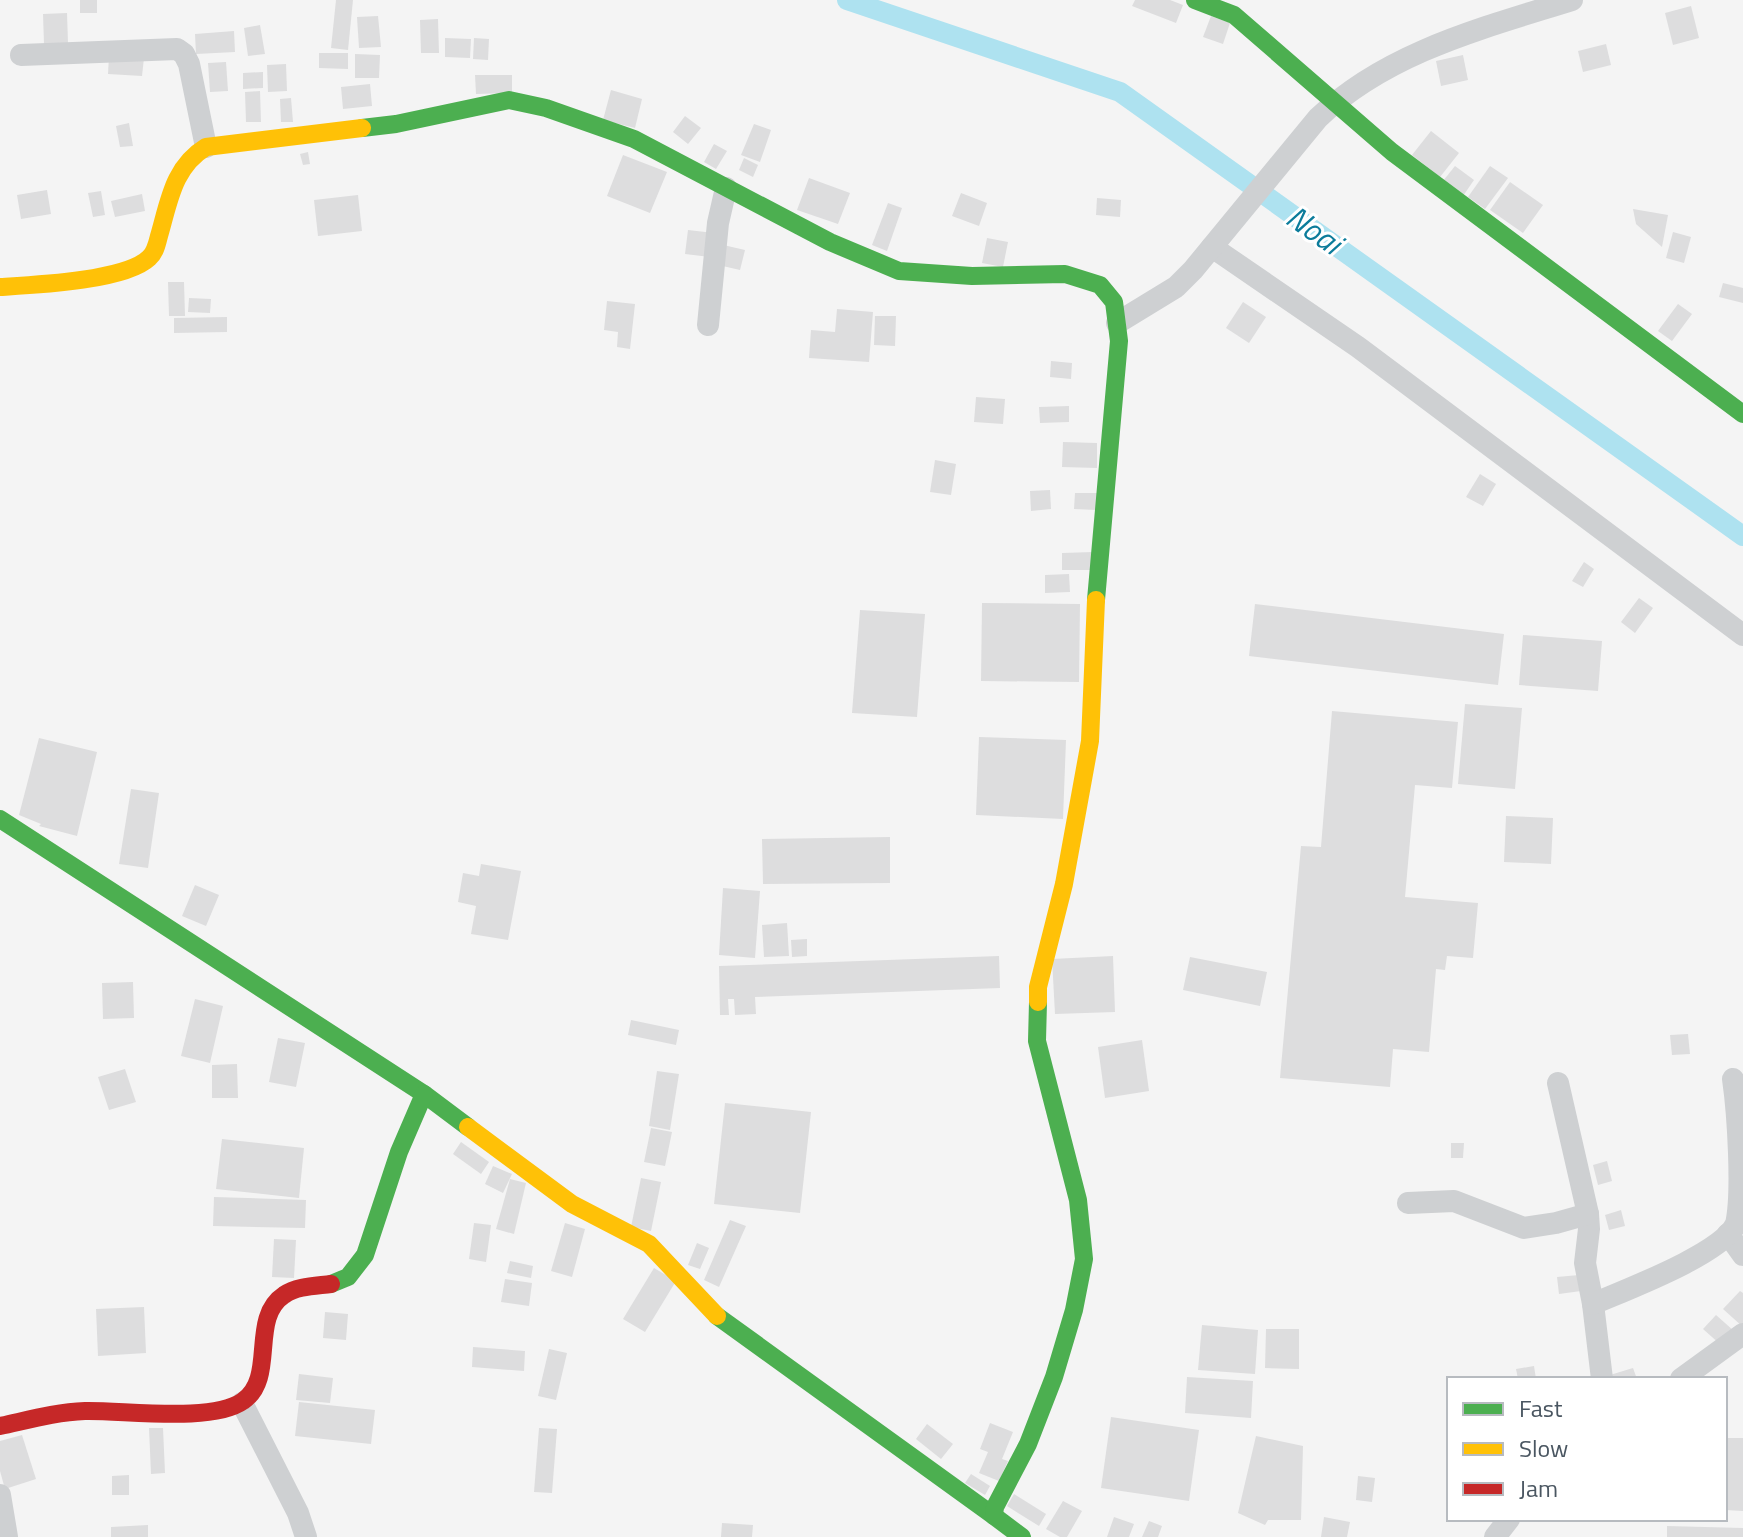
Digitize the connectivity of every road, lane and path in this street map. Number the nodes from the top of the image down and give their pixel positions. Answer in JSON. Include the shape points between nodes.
{"nodes":[{"id":1,"x":1572,"y":0,"type":"edge"},
{"id":2,"x":1213,"y":2,"type":"edge"},
{"id":3,"x":21,"y":55,"type":"dead end"},
{"id":4,"x":1326,"y":110,"type":"junction"},
{"id":5,"x":206,"y":147,"type":"junction"},
{"id":6,"x":726,"y":188,"type":"junction"},
{"id":7,"x":1212,"y":247,"type":"junction"},
{"id":8,"x":0,"y":287,"type":"edge"},
{"id":9,"x":1117,"y":323,"type":"junction"},
{"id":10,"x":708,"y":325,"type":"dead end"},
{"id":11,"x":1743,"y":414,"type":"edge"},
{"id":12,"x":1743,"y":635,"type":"edge"},
{"id":13,"x":0,"y":819,"type":"edge"},
{"id":14,"x":1733,"y":1079,"type":"dead end"},
{"id":15,"x":1558,"y":1083,"type":"dead end"},
{"id":16,"x":424,"y":1094,"type":"junction"},
{"id":17,"x":1408,"y":1203,"type":"dead end"},
{"id":18,"x":1588,"y":1214,"type":"junction"},
{"id":19,"x":1728,"y":1234,"type":"junction"},
{"id":20,"x":1743,"y":1255,"type":"edge"},
{"id":21,"x":1593,"y":1304,"type":"junction"},
{"id":22,"x":1743,"y":1334,"type":"edge"},
{"id":23,"x":1602,"y":1377,"type":"edge"},
{"id":24,"x":1684,"y":1377,"type":"edge"},
{"id":25,"x":242,"y":1403,"type":"junction"},
{"id":26,"x":0,"y":1426,"type":"edge"},
{"id":27,"x":0,"y":1495,"type":"edge"},
{"id":28,"x":994,"y":1516,"type":"junction"},
{"id":29,"x":1507,"y":1521,"type":"edge"},
{"id":30,"x":7,"y":1537,"type":"edge"},
{"id":31,"x":306,"y":1537,"type":"edge"},
{"id":32,"x":1022,"y":1537,"type":"edge"},
{"id":33,"x":1495,"y":1537,"type":"edge"}],
"edges":[{"from":1,"to":4,"type":"street","via":[[1413,55],[1371,76]]},
{"from":2,"to":4,"type":"street","via":[[1234,15]]},
{"from":3,"to":5,"type":"street","via":[[177,49],[189,64]]},
{"from":4,"to":7,"type":"street"},
{"from":4,"to":11,"type":"street","via":[[1392,152]]},
{"from":5,"to":6,"type":"street","via":[[396,124],[509,100],[634,139]]},
{"from":5,"to":8,"type":"street","via":[[185,161],[177,174],[156,249],[142,263],[47,284]]},
{"from":6,"to":9,"type":"street","via":[[899,271],[1065,274],[1100,285],[1114,302]]},
{"from":6,"to":10,"type":"street"},
{"from":7,"to":9,"type":"street","via":[[1176,287]]},
{"from":7,"to":12,"type":"street","via":[[1358,347]]},
{"from":9,"to":28,"type":"street","via":[[1090,741],[1064,884],[1038,987],[1037,1041],[1078,1200],[1084,1259],[1054,1377]]},
{"from":13,"to":16,"type":"street"},
{"from":14,"to":19,"type":"street","via":[[1742,1160],[1740,1212]]},
{"from":15,"to":18,"type":"street"},
{"from":16,"to":25,"type":"street","via":[[359,1266],[346,1279],[294,1290],[276,1302],[264,1332],[259,1378]]},
{"from":16,"to":28,"type":"street","via":[[572,1204],[649,1244],[720,1319]]},
{"from":17,"to":18,"type":"street","via":[[1454,1201],[1524,1228]]},
{"from":18,"to":21,"type":"street","via":[[1585,1263]]},
{"from":19,"to":20,"type":"street"},
{"from":19,"to":21,"type":"street","via":[[1676,1267]]},
{"from":21,"to":23,"type":"street"},
{"from":22,"to":24,"type":"street"},
{"from":25,"to":26,"type":"street","via":[[196,1412],[81,1411]]},
{"from":25,"to":31,"type":"street"},
{"from":27,"to":30,"type":"street"},
{"from":28,"to":32,"type":"street"},
{"from":29,"to":33,"type":"street"}]}
